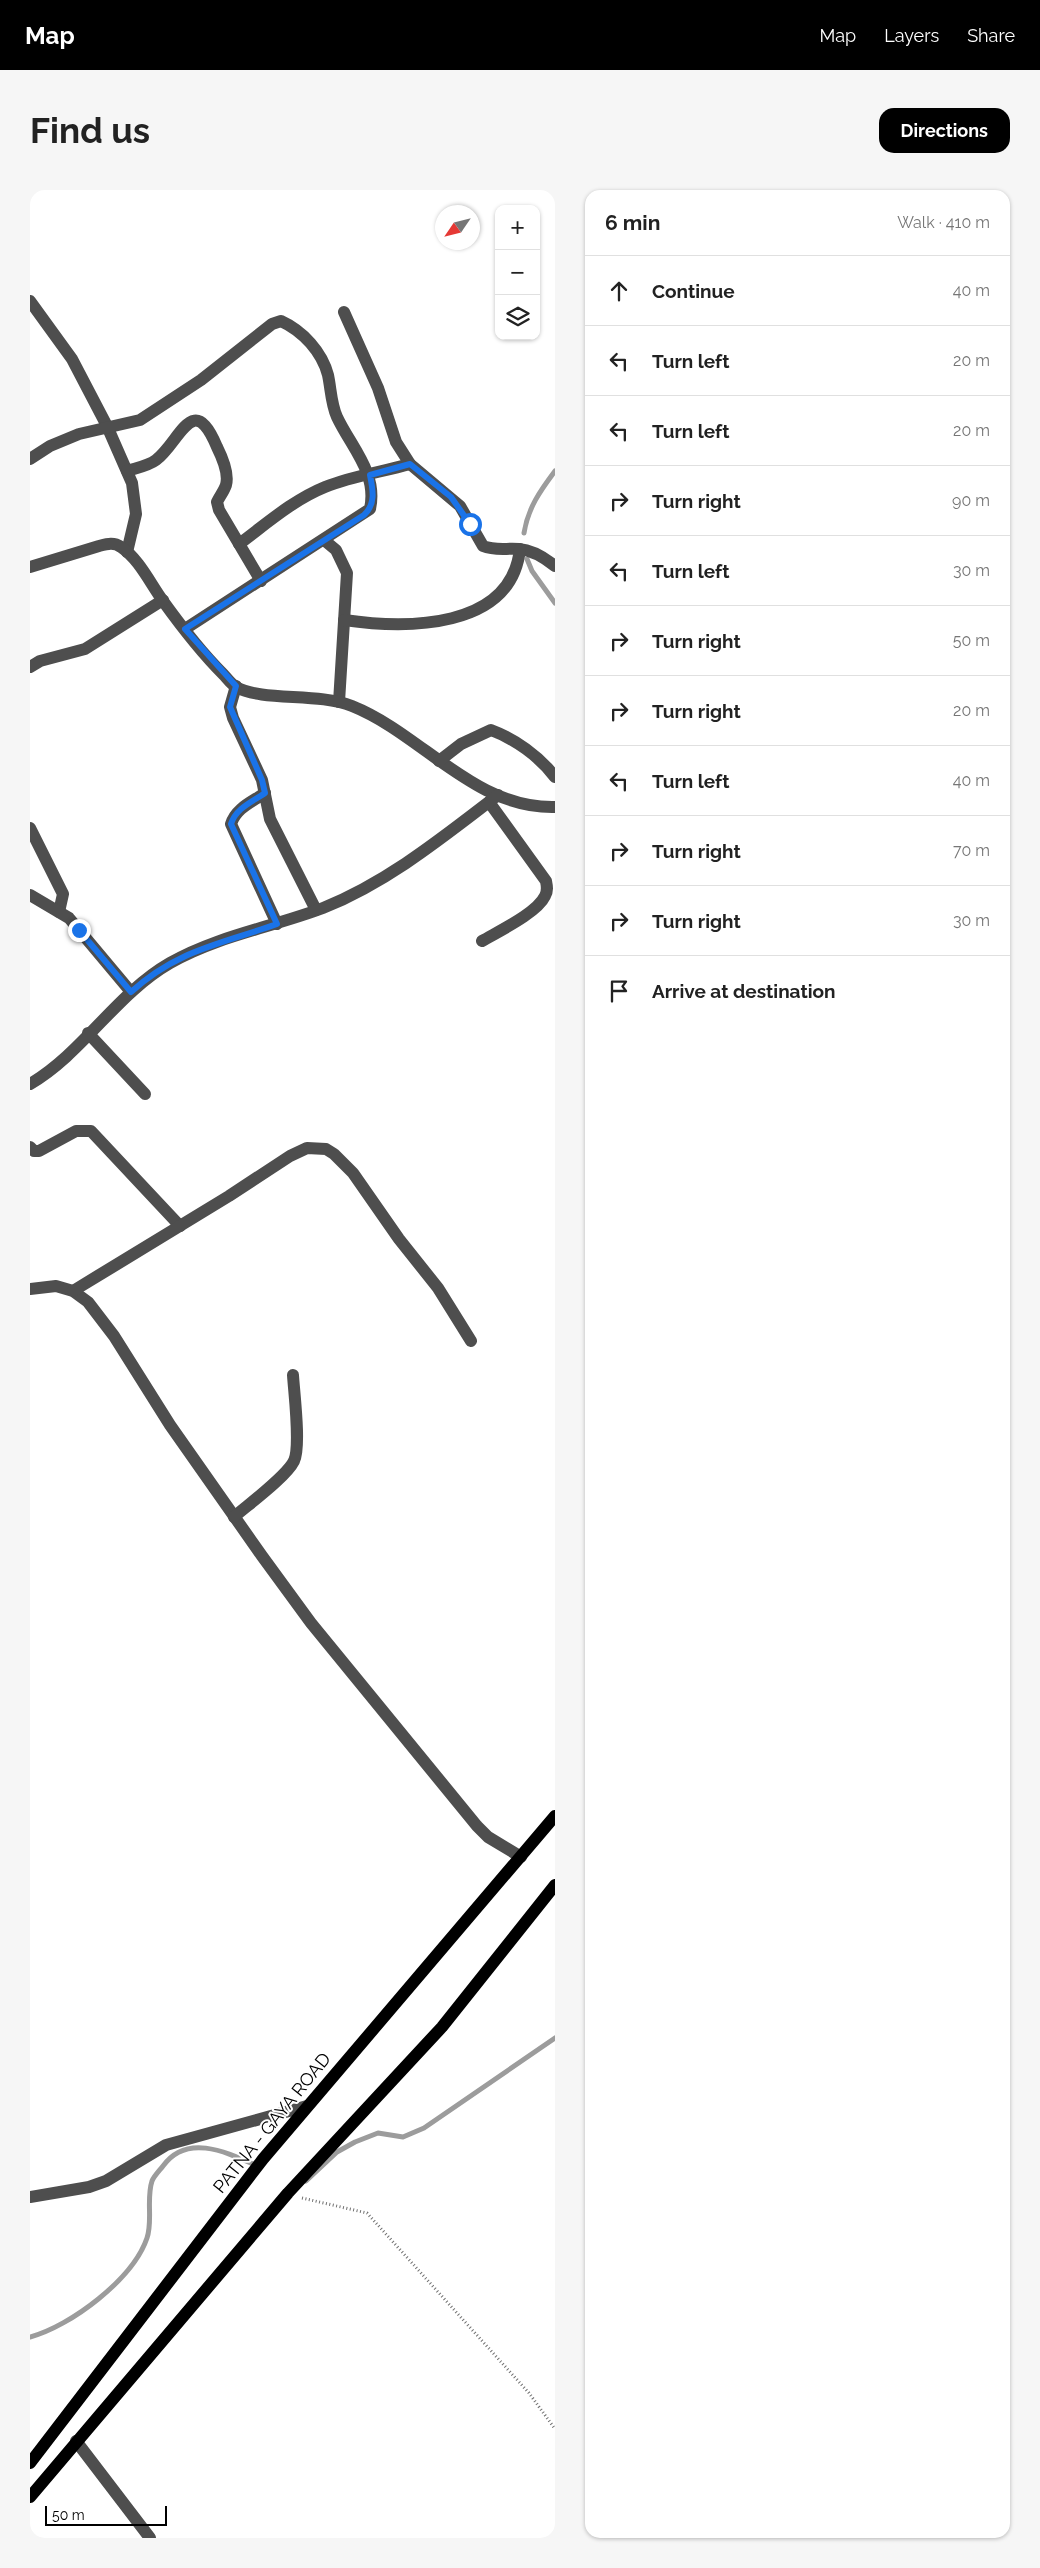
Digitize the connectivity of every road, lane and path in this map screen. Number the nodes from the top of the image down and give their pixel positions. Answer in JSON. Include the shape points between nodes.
{"nodes":[{"id":1,"x":30,"y":301,"type":"edge"},
{"id":2,"x":344,"y":312,"type":"dead end"},
{"id":3,"x":107,"y":426,"type":"junction"},
{"id":4,"x":30,"y":459,"type":"edge"},
{"id":5,"x":410,"y":464,"type":"junction"},
{"id":6,"x":127,"y":471,"type":"junction"},
{"id":7,"x":370,"y":475,"type":"junction"},
{"id":8,"x":324,"y":540,"type":"junction"},
{"id":9,"x":239,"y":544,"type":"junction"},
{"id":10,"x":520,"y":549,"type":"junction"},
{"id":11,"x":127,"y":552,"type":"junction"},
{"id":12,"x":555,"y":566,"type":"edge"},
{"id":13,"x":30,"y":567,"type":"edge"},
{"id":14,"x":261,"y":581,"type":"junction"},
{"id":15,"x":163,"y":600,"type":"junction"},
{"id":16,"x":344,"y":620,"type":"junction"},
{"id":17,"x":185,"y":629,"type":"junction"},
{"id":18,"x":30,"y":668,"type":"edge"},
{"id":19,"x":236,"y":686,"type":"junction"},
{"id":20,"x":340,"y":702,"type":"junction"},
{"id":21,"x":440,"y":760,"type":"junction"},
{"id":22,"x":555,"y":776,"type":"edge"},
{"id":23,"x":265,"y":793,"type":"junction"},
{"id":24,"x":493,"y":799,"type":"junction"},
{"id":25,"x":555,"y":807,"type":"edge"},
{"id":26,"x":30,"y":828,"type":"edge"},
{"id":27,"x":30,"y":895,"type":"edge"},
{"id":28,"x":316,"y":910,"type":"junction"},
{"id":29,"x":59,"y":912,"type":"junction"},
{"id":30,"x":277,"y":924,"type":"junction"},
{"id":31,"x":482,"y":942,"type":"dead end"},
{"id":32,"x":131,"y":992,"type":"junction"},
{"id":33,"x":88,"y":1034,"type":"junction"},
{"id":34,"x":30,"y":1084,"type":"edge"},
{"id":35,"x":144,"y":1094,"type":"dead end"},
{"id":36,"x":30,"y":1147,"type":"edge"},
{"id":37,"x":180,"y":1226,"type":"junction"},
{"id":38,"x":30,"y":1289,"type":"edge"},
{"id":39,"x":73,"y":1291,"type":"junction"},
{"id":40,"x":471,"y":1341,"type":"dead end"},
{"id":41,"x":293,"y":1375,"type":"dead end"},
{"id":42,"x":234,"y":1516,"type":"junction"},
{"id":43,"x":555,"y":1816,"type":"edge"},
{"id":44,"x":521,"y":1857,"type":"junction"},
{"id":45,"x":555,"y":1885,"type":"edge"},
{"id":46,"x":307,"y":2106,"type":"junction"},
{"id":47,"x":288,"y":2193,"type":"junction"},
{"id":48,"x":30,"y":2197,"type":"edge"},
{"id":49,"x":555,"y":2430,"type":"edge"},
{"id":50,"x":76,"y":2441,"type":"junction"},
{"id":51,"x":30,"y":2463,"type":"edge"},
{"id":52,"x":30,"y":2497,"type":"edge"},
{"id":53,"x":150,"y":2538,"type":"edge"}],
"edges":[{"from":1,"to":3,"type":"street","via":[[72,359]]},
{"from":2,"to":5,"type":"street","via":[[378,388],[396,442]]},
{"from":3,"to":4,"type":"street","via":[[56,444]]},
{"from":3,"to":6,"type":"street"},
{"from":3,"to":7,"type":"street","via":[[140,420],[200,380],[260,332],[282,321],[300,333],[319,354],[328,374],[336,415]]},
{"from":5,"to":7,"type":"street"},
{"from":5,"to":10,"type":"street","via":[[456,502],[483,546]]},
{"from":6,"to":9,"type":"street","via":[[155,460],[177,433],[192,421],[199,420],[212,434],[221,456],[227,483],[217,502]]},
{"from":6,"to":11,"type":"street","via":[[136,500],[136,514]]},
{"from":7,"to":8,"type":"street","via":[[373,499],[370,509]]},
{"from":7,"to":9,"type":"street","via":[[313,493]]},
{"from":8,"to":14,"type":"street"},
{"from":8,"to":16,"type":"street","via":[[336,550],[347,573]]},
{"from":9,"to":14,"type":"street"},
{"from":10,"to":12,"type":"street"},
{"from":10,"to":16,"type":"street","via":[[517,567],[504,591],[479,610],[417,622]]},
{"from":11,"to":13,"type":"street","via":[[111,543]]},
{"from":11,"to":15,"type":"street"},
{"from":14,"to":17,"type":"street"},
{"from":15,"to":17,"type":"street"},
{"from":15,"to":18,"type":"street","via":[[85,649],[40,661]]},
{"from":16,"to":20,"type":"street"},
{"from":17,"to":19,"type":"street"},
{"from":19,"to":20,"type":"street","via":[[265,694],[309,696]]},
{"from":19,"to":23,"type":"street","via":[[230,707]]},
{"from":20,"to":21,"type":"street","via":[[389,725]]},
{"from":21,"to":22,"type":"street","via":[[461,744],[491,730],[542,760]]},
{"from":21,"to":24,"type":"street"},
{"from":23,"to":28,"type":"street","via":[[270,818]]},
{"from":23,"to":30,"type":"street","via":[[240,810],[231,824]]},
{"from":24,"to":25,"type":"street","via":[[532,807]]},
{"from":24,"to":28,"type":"street","via":[[391,872]]},
{"from":24,"to":31,"type":"street","via":[[548,888],[546,896],[530,911]]},
{"from":26,"to":29,"type":"street","via":[[63,894]]},
{"from":27,"to":29,"type":"street"},
{"from":28,"to":30,"type":"street"},
{"from":29,"to":32,"type":"street","via":[[69,918]]},
{"from":30,"to":32,"type":"street","via":[[185,955],[154,973]]},
{"from":32,"to":33,"type":"street"},
{"from":33,"to":34,"type":"street","via":[[49,1071]]},
{"from":33,"to":35,"type":"street"},
{"from":36,"to":37,"type":"street","via":[[39,1151],[76,1131],[91,1131]]},
{"from":37,"to":39,"type":"street"},
{"from":37,"to":40,"type":"street","via":[[290,1156],[308,1148],[326,1149],[353,1173],[438,1288]]},
{"from":38,"to":39,"type":"street","via":[[56,1286]]},
{"from":39,"to":42,"type":"street","via":[[88,1302],[114,1336],[170,1425]]},
{"from":41,"to":42,"type":"street","via":[[297,1437],[294,1460],[284,1473]]},
{"from":42,"to":44,"type":"street","via":[[312,1623],[477,1826],[488,1837]]},
{"from":43,"to":44,"type":"main road","name":"PATNA - GAYA ROAD"},
{"from":44,"to":46,"type":"main road","name":"PATNA - GAYA ROAD"},
{"from":45,"to":47,"type":"main road","via":[[442,2027]]},
{"from":46,"to":48,"type":"street","via":[[166,2145],[106,2181],[89,2187]]},
{"from":46,"to":51,"type":"main road","name":"PATNA - GAYA ROAD","via":[[257,2166]]},
{"from":47,"to":49,"type":"path","via":[[318,2204],[334,2204],[367,2213],[529,2393]]},
{"from":47,"to":50,"type":"main road"},
{"from":50,"to":52,"type":"main road"},
{"from":50,"to":53,"type":"street"}]}
